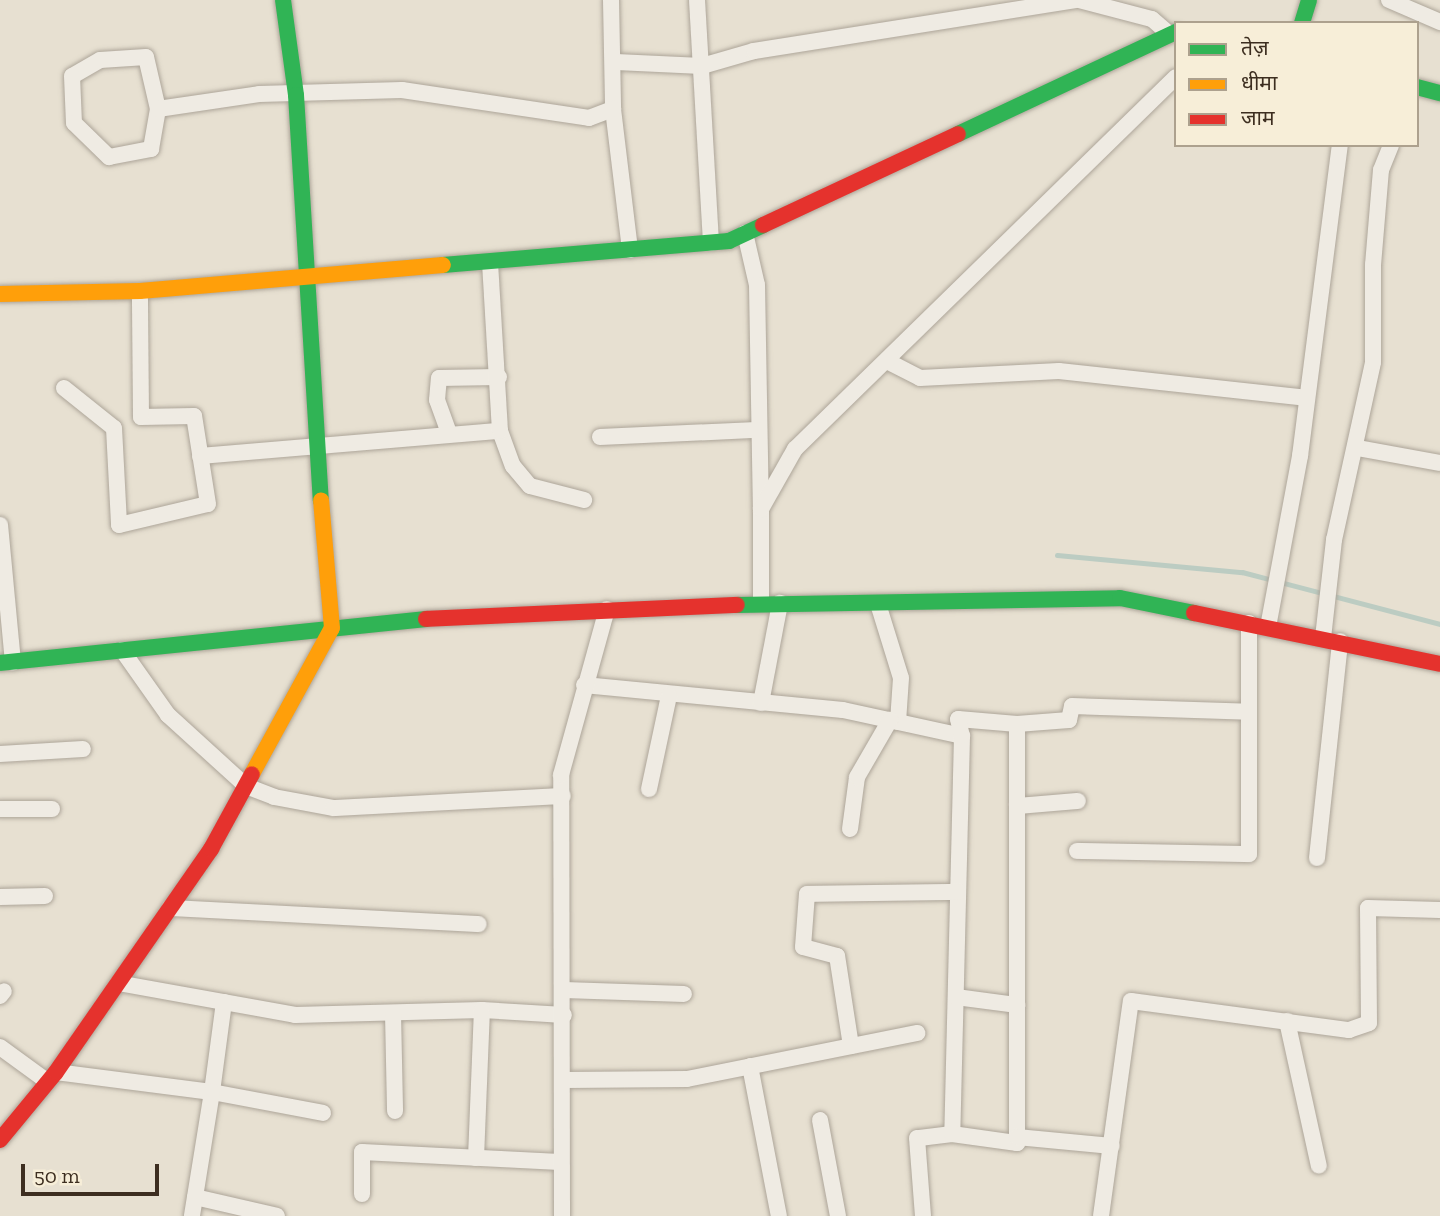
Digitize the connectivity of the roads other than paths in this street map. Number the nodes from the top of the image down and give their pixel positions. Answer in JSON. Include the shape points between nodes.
{"nodes":[{"id":1,"x":283,"y":0,"type":"edge"},
{"id":2,"x":611,"y":0,"type":"edge"},
{"id":3,"x":697,"y":0,"type":"edge"},
{"id":4,"x":1078,"y":0,"type":"edge"},
{"id":5,"x":1309,"y":0,"type":"edge"},
{"id":6,"x":1388,"y":0,"type":"edge"},
{"id":7,"x":1303,"y":21,"type":"edge"},
{"id":8,"x":1440,"y":22,"type":"edge"},
{"id":9,"x":1172,"y":33,"type":"edge"},
{"id":10,"x":616,"y":62,"type":"junction"},
{"id":11,"x":702,"y":66,"type":"junction"},
{"id":12,"x":1174,"y":79,"type":"edge"},
{"id":13,"x":1419,"y":88,"type":"edge"},
{"id":14,"x":1440,"y":93,"type":"edge"},
{"id":15,"x":296,"y":95,"type":"junction"},
{"id":16,"x":158,"y":109,"type":"junction"},
{"id":17,"x":613,"y":109,"type":"junction"},
{"id":18,"x":1340,"y":147,"type":"edge"},
{"id":19,"x":1390,"y":147,"type":"edge"},
{"id":20,"x":746,"y":233,"type":"junction"},
{"id":21,"x":711,"y":243,"type":"junction"},
{"id":22,"x":630,"y":250,"type":"junction"},
{"id":23,"x":490,"y":262,"type":"junction"},
{"id":24,"x":303,"y":278,"type":"junction"},
{"id":25,"x":140,"y":291,"type":"junction"},
{"id":26,"x":0,"y":294,"type":"edge"},
{"id":27,"x":887,"y":361,"type":"junction"},
{"id":28,"x":499,"y":377,"type":"junction"},
{"id":29,"x":64,"y":388,"type":"dead end"},
{"id":30,"x":1306,"y":398,"type":"junction"},
{"id":31,"x":141,"y":417,"type":"junction"},
{"id":32,"x":114,"y":428,"type":"junction"},
{"id":33,"x":757,"y":430,"type":"junction"},
{"id":34,"x":500,"y":431,"type":"junction"},
{"id":35,"x":449,"y":433,"type":"junction"},
{"id":36,"x":600,"y":437,"type":"dead end"},
{"id":37,"x":318,"y":448,"type":"junction"},
{"id":38,"x":1358,"y":448,"type":"junction"},
{"id":39,"x":200,"y":456,"type":"junction"},
{"id":40,"x":1440,"y":463,"type":"edge"},
{"id":41,"x":584,"y":500,"type":"dead end"},
{"id":42,"x":761,"y":509,"type":"junction"},
{"id":43,"x":0,"y":526,"type":"edge"},
{"id":44,"x":780,"y":603,"type":"junction"},
{"id":45,"x":761,"y":604,"type":"junction"},
{"id":46,"x":879,"y":607,"type":"junction"},
{"id":47,"x":607,"y":609,"type":"junction"},
{"id":48,"x":1249,"y":623,"type":"junction"},
{"id":49,"x":1268,"y":627,"type":"junction"},
{"id":50,"x":332,"y":628,"type":"junction"},
{"id":51,"x":1323,"y":638,"type":"junction"},
{"id":52,"x":1340,"y":641,"type":"junction"},
{"id":53,"x":122,"y":650,"type":"junction"},
{"id":54,"x":6,"y":662,"type":"edge"},
{"id":55,"x":1440,"y":664,"type":"edge"},
{"id":56,"x":584,"y":685,"type":"junction"},
{"id":57,"x":669,"y":696,"type":"junction"},
{"id":58,"x":761,"y":703,"type":"junction"},
{"id":59,"x":1249,"y":712,"type":"junction"},
{"id":60,"x":894,"y":721,"type":"junction"},
{"id":61,"x":1017,"y":724,"type":"junction"},
{"id":62,"x":962,"y":736,"type":"junction"},
{"id":63,"x":83,"y":749,"type":"dead end"},
{"id":64,"x":0,"y":754,"type":"edge"},
{"id":65,"x":246,"y":786,"type":"junction"},
{"id":66,"x":649,"y":789,"type":"dead end"},
{"id":67,"x":563,"y":796,"type":"junction"},
{"id":68,"x":1078,"y":801,"type":"dead end"},
{"id":69,"x":1017,"y":806,"type":"junction"},
{"id":70,"x":0,"y":809,"type":"edge"},
{"id":71,"x":52,"y":809,"type":"dead end"},
{"id":72,"x":850,"y":829,"type":"dead end"},
{"id":73,"x":1077,"y":851,"type":"dead end"},
{"id":74,"x":1317,"y":858,"type":"dead end"},
{"id":75,"x":958,"y":892,"type":"junction"},
{"id":76,"x":45,"y":896,"type":"dead end"},
{"id":77,"x":0,"y":897,"type":"edge"},
{"id":78,"x":170,"y":908,"type":"junction"},
{"id":79,"x":1440,"y":910,"type":"edge"},
{"id":80,"x":479,"y":924,"type":"dead end"},
{"id":81,"x":118,"y":983,"type":"junction"},
{"id":82,"x":564,"y":990,"type":"junction"},
{"id":83,"x":684,"y":994,"type":"dead end"},
{"id":84,"x":956,"y":997,"type":"junction"},
{"id":85,"x":224,"y":1002,"type":"junction"},
{"id":86,"x":1017,"y":1005,"type":"junction"},
{"id":87,"x":482,"y":1010,"type":"junction"},
{"id":88,"x":393,"y":1013,"type":"junction"},
{"id":89,"x":564,"y":1015,"type":"junction"},
{"id":90,"x":1287,"y":1021,"type":"junction"},
{"id":91,"x":917,"y":1033,"type":"dead end"},
{"id":92,"x":851,"y":1046,"type":"junction"},
{"id":93,"x":0,"y":1047,"type":"edge"},
{"id":94,"x":750,"y":1066,"type":"junction"},
{"id":95,"x":52,"y":1077,"type":"junction"},
{"id":96,"x":565,"y":1080,"type":"junction"},
{"id":97,"x":212,"y":1092,"type":"junction"},
{"id":98,"x":395,"y":1111,"type":"dead end"},
{"id":99,"x":323,"y":1113,"type":"dead end"},
{"id":100,"x":820,"y":1120,"type":"dead end"},
{"id":101,"x":953,"y":1134,"type":"junction"},
{"id":102,"x":1017,"y":1137,"type":"junction"},
{"id":103,"x":0,"y":1140,"type":"edge"},
{"id":104,"x":1112,"y":1146,"type":"junction"},
{"id":105,"x":476,"y":1158,"type":"junction"},
{"id":106,"x":560,"y":1162,"type":"junction"},
{"id":107,"x":1319,"y":1166,"type":"dead end"},
{"id":108,"x":362,"y":1194,"type":"dead end"},
{"id":109,"x":195,"y":1197,"type":"junction"},
{"id":110,"x":192,"y":1216,"type":"edge"},
{"id":111,"x":276,"y":1216,"type":"edge"},
{"id":112,"x":562,"y":1216,"type":"edge"},
{"id":113,"x":779,"y":1216,"type":"edge"},
{"id":114,"x":838,"y":1216,"type":"edge"},
{"id":115,"x":923,"y":1216,"type":"edge"},
{"id":116,"x":1101,"y":1216,"type":"edge"}],
"edges":[{"from":1,"to":15,"type":"street"},
{"from":2,"to":10,"type":"street"},
{"from":3,"to":11,"type":"street"},
{"from":4,"to":9,"type":"street","via":[[1152,19]]},
{"from":4,"to":11,"type":"street","via":[[754,51]]},
{"from":5,"to":7,"type":"street"},
{"from":6,"to":8,"type":"street"},
{"from":9,"to":20,"type":"street"},
{"from":10,"to":11,"type":"street"},
{"from":10,"to":17,"type":"street"},
{"from":11,"to":21,"type":"street"},
{"from":12,"to":27,"type":"street"},
{"from":13,"to":14,"type":"street"},
{"from":15,"to":16,"type":"street"},
{"from":15,"to":17,"type":"street","via":[[402,90],[589,118]]},
{"from":15,"to":24,"type":"street"},
{"from":16,"to":16,"type":"street","via":[[151,149],[109,157],[74,123],[72,76],[100,60],[146,57]]},
{"from":17,"to":22,"type":"street"},
{"from":18,"to":30,"type":"street"},
{"from":19,"to":38,"type":"street","via":[[1381,170],[1373,362]]},
{"from":20,"to":21,"type":"street"},
{"from":20,"to":33,"type":"street","via":[[757,285]]},
{"from":21,"to":22,"type":"street"},
{"from":22,"to":23,"type":"street"},
{"from":23,"to":24,"type":"street"},
{"from":23,"to":28,"type":"street"},
{"from":24,"to":25,"type":"street"},
{"from":24,"to":37,"type":"street"},
{"from":25,"to":26,"type":"street"},
{"from":25,"to":31,"type":"street"},
{"from":27,"to":30,"type":"street","via":[[920,378],[1059,371]]},
{"from":27,"to":42,"type":"street","via":[[795,450]]},
{"from":28,"to":34,"type":"street"},
{"from":28,"to":35,"type":"street","via":[[439,378],[437,400]]},
{"from":29,"to":32,"type":"street"},
{"from":30,"to":49,"type":"street"},
{"from":31,"to":32,"type":"street"},
{"from":31,"to":39,"type":"street","via":[[194,416]]},
{"from":32,"to":39,"type":"street","via":[[119,525],[208,504]]},
{"from":33,"to":36,"type":"street"},
{"from":33,"to":42,"type":"street"},
{"from":34,"to":35,"type":"street"},
{"from":34,"to":41,"type":"street","via":[[513,466],[530,486]]},
{"from":35,"to":37,"type":"street"},
{"from":37,"to":39,"type":"street"},
{"from":37,"to":50,"type":"street"},
{"from":38,"to":40,"type":"street"},
{"from":38,"to":51,"type":"street","via":[[1334,540]]},
{"from":42,"to":45,"type":"street"},
{"from":43,"to":54,"type":"street"},
{"from":44,"to":45,"type":"street"},
{"from":44,"to":46,"type":"street"},
{"from":44,"to":58,"type":"street"},
{"from":45,"to":47,"type":"street"},
{"from":46,"to":48,"type":"street","via":[[912,598],[1120,598]]},
{"from":46,"to":60,"type":"street","via":[[901,678]]},
{"from":47,"to":50,"type":"street"},
{"from":47,"to":56,"type":"street"},
{"from":48,"to":49,"type":"street"},
{"from":48,"to":59,"type":"street"},
{"from":49,"to":51,"type":"street"},
{"from":50,"to":53,"type":"street"},
{"from":50,"to":65,"type":"street"},
{"from":51,"to":52,"type":"street"},
{"from":52,"to":55,"type":"street"},
{"from":52,"to":74,"type":"street"},
{"from":53,"to":54,"type":"street"},
{"from":53,"to":65,"type":"street","via":[[168,715]]},
{"from":56,"to":57,"type":"street"},
{"from":56,"to":67,"type":"street","via":[[561,775]]},
{"from":57,"to":58,"type":"street"},
{"from":57,"to":66,"type":"street"},
{"from":58,"to":60,"type":"street"},
{"from":59,"to":61,"type":"street","via":[[1072,706],[1069,720]]},
{"from":59,"to":73,"type":"street","via":[[1249,854]]},
{"from":60,"to":62,"type":"street"},
{"from":60,"to":72,"type":"street","via":[[857,777]]},
{"from":61,"to":62,"type":"street","via":[[958,719]]},
{"from":61,"to":69,"type":"street"},
{"from":62,"to":75,"type":"street"},
{"from":63,"to":64,"type":"street"},
{"from":65,"to":67,"type":"street","via":[[334,808]]},
{"from":65,"to":78,"type":"street"},
{"from":67,"to":82,"type":"street"},
{"from":68,"to":69,"type":"street"},
{"from":69,"to":86,"type":"street"},
{"from":70,"to":71,"type":"street"},
{"from":75,"to":84,"type":"street"},
{"from":75,"to":92,"type":"street","via":[[807,894],[803,947],[837,956]]},
{"from":76,"to":77,"type":"street"},
{"from":78,"to":80,"type":"street"},
{"from":78,"to":81,"type":"street"},
{"from":79,"to":90,"type":"street","via":[[1368,908],[1369,1023],[1349,1030]]},
{"from":81,"to":85,"type":"street"},
{"from":81,"to":95,"type":"street"},
{"from":82,"to":83,"type":"street"},
{"from":82,"to":89,"type":"street"},
{"from":84,"to":86,"type":"street"},
{"from":84,"to":101,"type":"street"},
{"from":85,"to":88,"type":"street","via":[[295,1015]]},
{"from":85,"to":97,"type":"street"},
{"from":86,"to":102,"type":"street"},
{"from":87,"to":88,"type":"street"},
{"from":87,"to":89,"type":"street"},
{"from":87,"to":105,"type":"street"},
{"from":88,"to":98,"type":"street"},
{"from":89,"to":96,"type":"street"},
{"from":90,"to":104,"type":"street","via":[[1131,1001]]},
{"from":90,"to":107,"type":"street"},
{"from":91,"to":92,"type":"street"},
{"from":92,"to":94,"type":"street"},
{"from":93,"to":95,"type":"street"},
{"from":94,"to":96,"type":"street","via":[[687,1079]]},
{"from":94,"to":113,"type":"street"},
{"from":95,"to":97,"type":"street"},
{"from":95,"to":103,"type":"street"},
{"from":96,"to":106,"type":"street"},
{"from":97,"to":99,"type":"street"},
{"from":97,"to":109,"type":"street"},
{"from":100,"to":114,"type":"street"},
{"from":101,"to":102,"type":"street","via":[[1017,1143]]},
{"from":101,"to":115,"type":"street","via":[[917,1138]]},
{"from":102,"to":104,"type":"street"},
{"from":104,"to":116,"type":"street"},
{"from":105,"to":106,"type":"street"},
{"from":105,"to":108,"type":"street","via":[[362,1152]]},
{"from":106,"to":112,"type":"street"},
{"from":109,"to":110,"type":"street"},
{"from":109,"to":111,"type":"street"}]}
